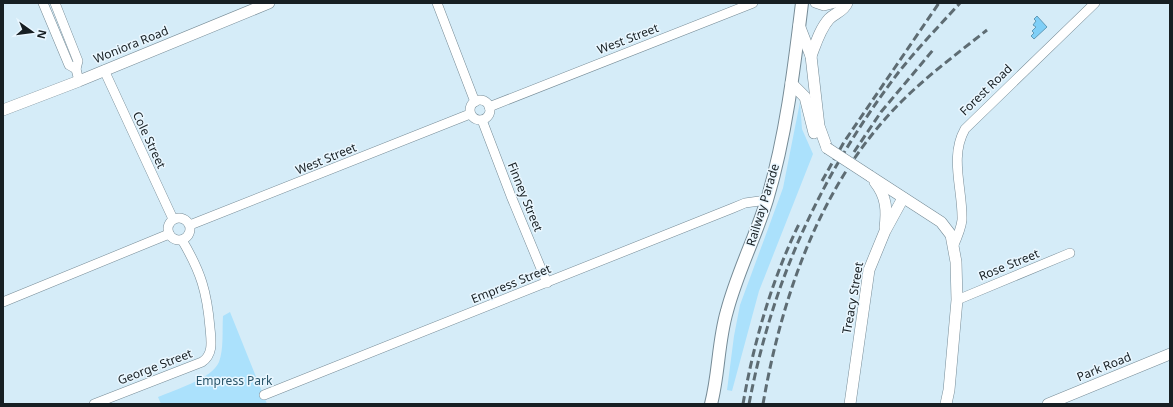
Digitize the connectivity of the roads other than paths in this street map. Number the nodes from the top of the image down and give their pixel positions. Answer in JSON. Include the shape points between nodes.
{"nodes":[{"id":1,"x":43,"y":3,"type":"edge"},
{"id":2,"x":55,"y":3,"type":"edge"},
{"id":3,"x":269,"y":3,"type":"edge"},
{"id":4,"x":437,"y":3,"type":"edge"},
{"id":5,"x":753,"y":3,"type":"edge"},
{"id":6,"x":802,"y":3,"type":"edge"},
{"id":7,"x":815,"y":3,"type":"edge"},
{"id":8,"x":836,"y":3,"type":"edge"},
{"id":9,"x":847,"y":3,"type":"edge"},
{"id":10,"x":1094,"y":3,"type":"edge"},
{"id":11,"x":799,"y":25,"type":"junction"},
{"id":12,"x":810,"y":56,"type":"junction"},
{"id":13,"x":76,"y":69,"type":"junction"},
{"id":14,"x":104,"y":70,"type":"junction"},
{"id":15,"x":79,"y":81,"type":"junction"},
{"id":16,"x":791,"y":83,"type":"junction"},
{"id":17,"x":475,"y":102,"type":"junction"},
{"id":18,"x":489,"y":107,"type":"junction"},
{"id":19,"x":3,"y":110,"type":"edge"},
{"id":20,"x":470,"y":114,"type":"junction"},
{"id":21,"x":482,"y":120,"type":"junction"},
{"id":22,"x":827,"y":148,"type":"junction"},
{"id":23,"x":870,"y":176,"type":"junction"},
{"id":24,"x":903,"y":198,"type":"junction"},
{"id":25,"x":767,"y":200,"type":"junction"},
{"id":26,"x":174,"y":219,"type":"junction"},
{"id":27,"x":190,"y":225,"type":"junction"},
{"id":28,"x":885,"y":231,"type":"junction"},
{"id":29,"x":169,"y":234,"type":"junction"},
{"id":30,"x":182,"y":240,"type":"junction"},
{"id":31,"x":954,"y":247,"type":"junction"},
{"id":32,"x":1070,"y":253,"type":"dead end"},
{"id":33,"x":547,"y":283,"type":"junction"},
{"id":34,"x":957,"y":300,"type":"junction"},
{"id":35,"x":3,"y":302,"type":"edge"},
{"id":36,"x":1170,"y":354,"type":"edge"},
{"id":37,"x":264,"y":395,"type":"dead end"},
{"id":38,"x":94,"y":404,"type":"edge"},
{"id":39,"x":711,"y":404,"type":"edge"},
{"id":40,"x":850,"y":404,"type":"edge"},
{"id":41,"x":946,"y":404,"type":"edge"},
{"id":42,"x":1048,"y":404,"type":"edge"}],
"edges":[{"from":1,"to":13,"type":"street","via":[[69,65]]},
{"from":2,"to":13,"type":"street","via":[[78,61]]},
{"from":3,"to":14,"type":"street","name":"Woniora Road"},
{"from":4,"to":17,"type":"street"},
{"from":5,"to":18,"type":"street","name":"West Street"},
{"from":6,"to":11,"type":"main road","name":"Railway Parade"},
{"from":7,"to":8,"type":"street","via":[[824,6]]},
{"from":9,"to":12,"type":"street","via":[[844,9],[829,19],[821,30]]},
{"from":10,"to":31,"type":"street","name":"Forest Road","via":[[965,129],[958,152],[962,220]]},
{"from":11,"to":12,"type":"street"},
{"from":11,"to":16,"type":"main road","name":"Railway Parade"},
{"from":12,"to":22,"type":"street","via":[[819,126]]},
{"from":13,"to":15,"type":"street"},
{"from":14,"to":15,"type":"street","name":"Woniora Road"},
{"from":14,"to":26,"type":"street","name":"Cole Street"},
{"from":15,"to":19,"type":"street","name":"Woniora Road"},
{"from":16,"to":22,"type":"street","via":[[805,97],[815,135]]},
{"from":16,"to":25,"type":"main road","name":"Railway Parade","via":[[777,163]]},
{"from":17,"to":18,"type":"street","via":[[482,101]]},
{"from":17,"to":20,"type":"street","via":[[470,107]]},
{"from":18,"to":21,"type":"street","via":[[489,115]]},
{"from":20,"to":21,"type":"street","via":[[475,120]]},
{"from":20,"to":27,"type":"street","name":"West Street"},
{"from":21,"to":33,"type":"street","name":"Finney Street"},
{"from":22,"to":23,"type":"street","bridge":true},
{"from":23,"to":24,"type":"street"},
{"from":23,"to":28,"type":"street","via":[[885,199]]},
{"from":24,"to":28,"type":"street","name":"Treacy Street"},
{"from":24,"to":31,"type":"street","name":"Forest Road","via":[[947,228]]},
{"from":25,"to":33,"type":"street","name":"Empress Street","via":[[745,203]]},
{"from":25,"to":39,"type":"main road","name":"Railway Parade","via":[[726,313],[719,369]]},
{"from":26,"to":27,"type":"street","via":[[181,218]]},
{"from":26,"to":29,"type":"street","via":[[168,227]]},
{"from":27,"to":30,"type":"street","via":[[188,236]]},
{"from":28,"to":40,"type":"street","name":"Treacy Street","via":[[872,260],[867,280]]},
{"from":29,"to":30,"type":"street","via":[[173,239]]},
{"from":29,"to":35,"type":"street"},
{"from":30,"to":38,"type":"street","name":"George Street","via":[[194,261],[207,295],[211,347],[206,359]]},
{"from":31,"to":34,"type":"street","name":"Forest Road"},
{"from":32,"to":34,"type":"street","name":"Rose Street"},
{"from":33,"to":37,"type":"street","name":"Empress Street"},
{"from":34,"to":41,"type":"street","name":"Forest Road","via":[[951,376]]},
{"from":36,"to":42,"type":"street","name":"Park Road"}]}
